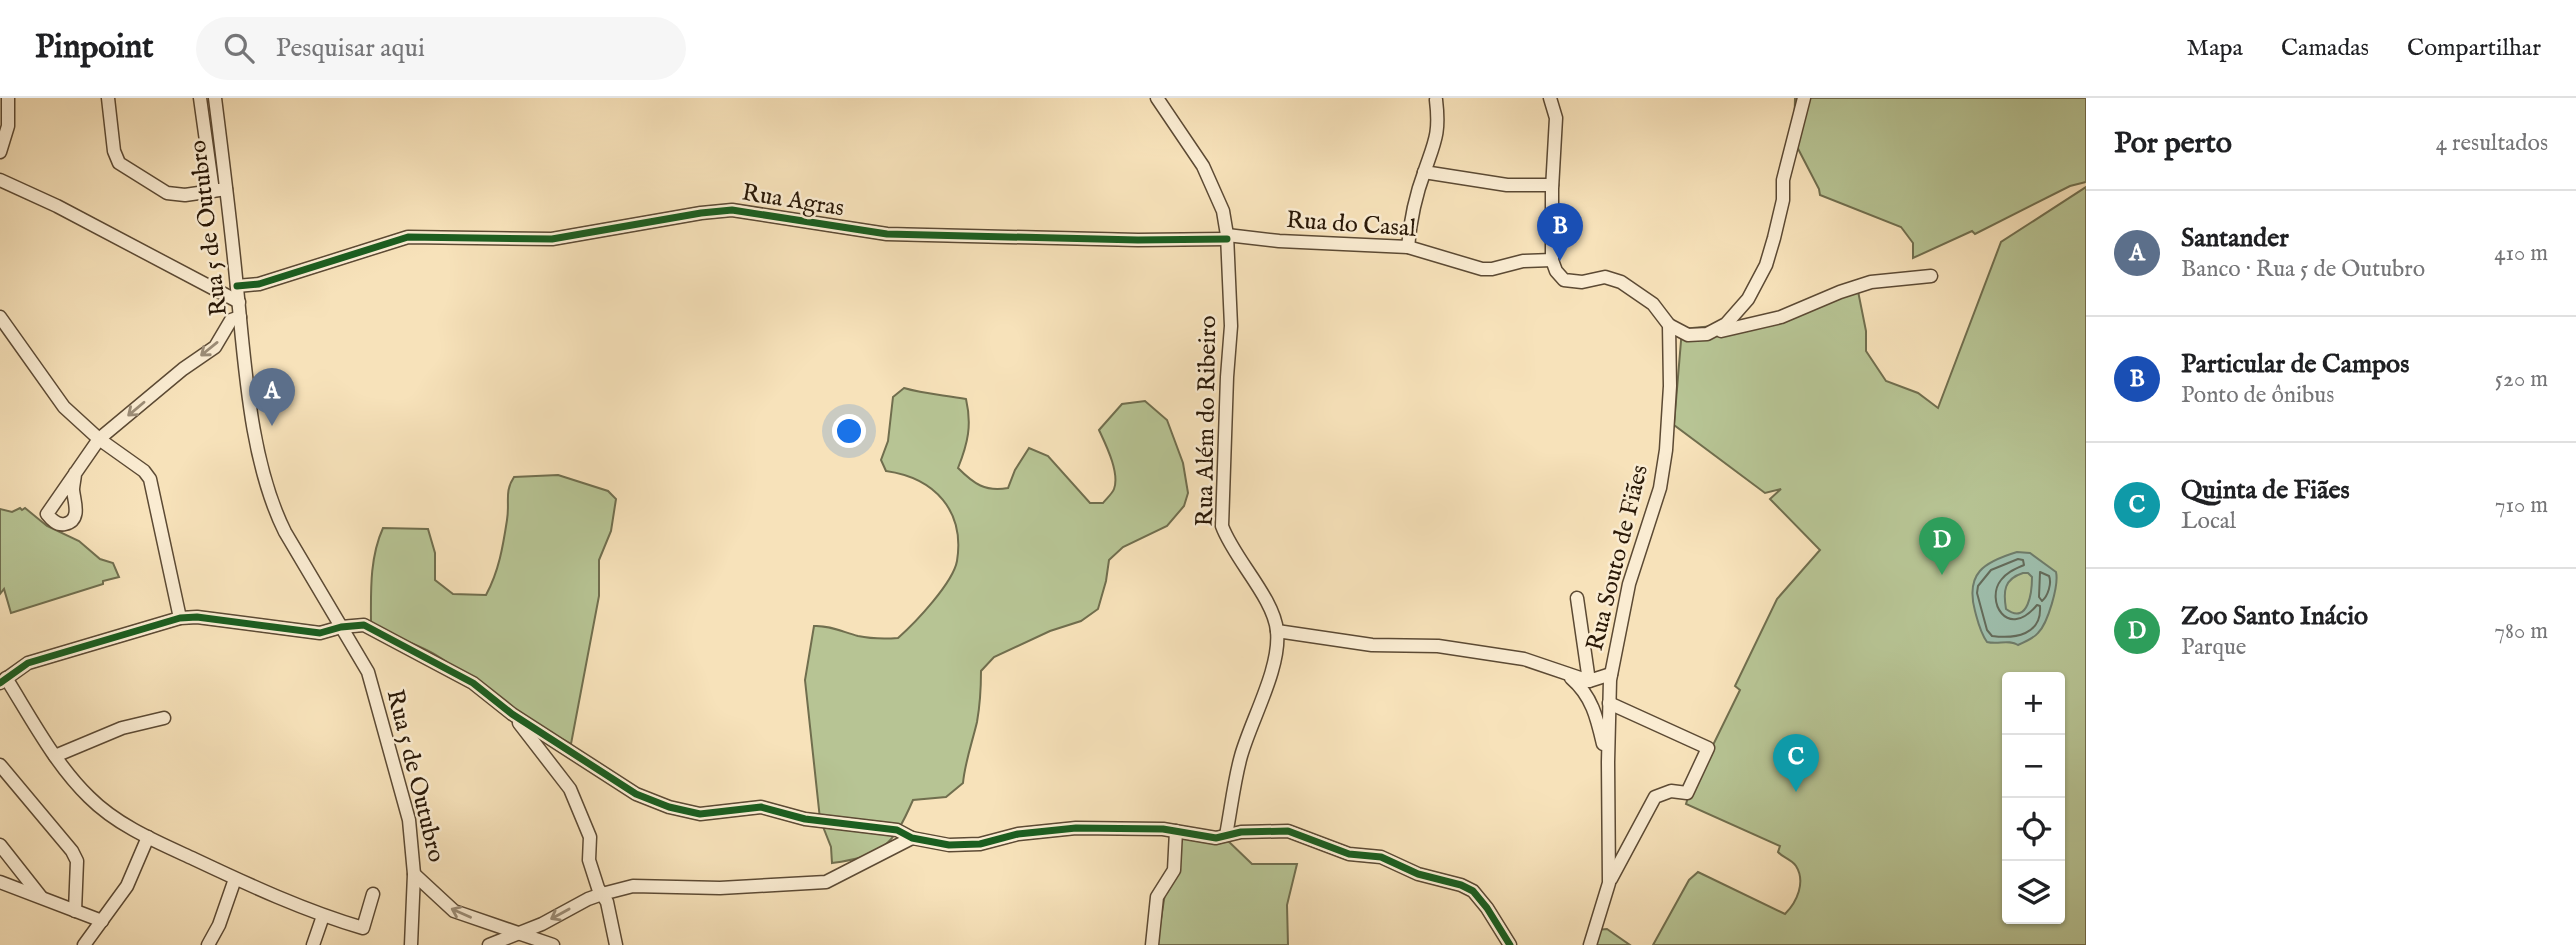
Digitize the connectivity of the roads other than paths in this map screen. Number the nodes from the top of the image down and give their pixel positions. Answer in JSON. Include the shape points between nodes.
{"nodes":[{"id":1,"x":8,"y":98,"type":"edge"},
{"id":2,"x":108,"y":98,"type":"edge"},
{"id":3,"x":200,"y":98,"type":"edge"},
{"id":4,"x":215,"y":98,"type":"edge"},
{"id":5,"x":1157,"y":98,"type":"edge"},
{"id":6,"x":1550,"y":98,"type":"edge"},
{"id":7,"x":1804,"y":98,"type":"edge"},
{"id":8,"x":1436,"y":100,"type":"dead end"},
{"id":9,"x":0,"y":152,"type":"edge"},
{"id":10,"x":1424,"y":172,"type":"junction"},
{"id":11,"x":0,"y":180,"type":"edge"},
{"id":12,"x":1552,"y":185,"type":"junction"},
{"id":13,"x":219,"y":190,"type":"junction"},
{"id":14,"x":1227,"y":237,"type":"junction"},
{"id":15,"x":1408,"y":247,"type":"junction"},
{"id":16,"x":1552,"y":260,"type":"junction"},
{"id":17,"x":1931,"y":276,"type":"dead end"},
{"id":18,"x":237,"y":286,"type":"junction"},
{"id":19,"x":239,"y":302,"type":"junction"},
{"id":20,"x":0,"y":317,"type":"edge"},
{"id":21,"x":240,"y":317,"type":"junction"},
{"id":22,"x":1669,"y":325,"type":"junction"},
{"id":23,"x":1707,"y":334,"type":"junction"},
{"id":24,"x":100,"y":439,"type":"junction"},
{"id":25,"x":75,"y":473,"type":"dead end"},
{"id":26,"x":1577,"y":598,"type":"dead end"},
{"id":27,"x":180,"y":618,"type":"junction"},
{"id":28,"x":341,"y":627,"type":"junction"},
{"id":29,"x":1277,"y":631,"type":"junction"},
{"id":30,"x":1566,"y":674,"type":"junction"},
{"id":31,"x":1611,"y":674,"type":"junction"},
{"id":32,"x":3,"y":681,"type":"edge"},
{"id":33,"x":1589,"y":681,"type":"junction"},
{"id":34,"x":1609,"y":703,"type":"junction"},
{"id":35,"x":512,"y":714,"type":"junction"},
{"id":36,"x":164,"y":718,"type":"dead end"},
{"id":37,"x":575,"y":754,"type":"junction"},
{"id":38,"x":55,"y":756,"type":"junction"},
{"id":39,"x":1608,"y":762,"type":"junction"},
{"id":40,"x":0,"y":765,"type":"edge"},
{"id":41,"x":556,"y":772,"type":"junction"},
{"id":42,"x":1175,"y":831,"type":"junction"},
{"id":43,"x":1226,"y":835,"type":"junction"},
{"id":44,"x":148,"y":837,"type":"junction"},
{"id":45,"x":912,"y":838,"type":"junction"},
{"id":46,"x":0,"y":845,"type":"edge"},
{"id":47,"x":21,"y":871,"type":"junction"},
{"id":48,"x":414,"y":874,"type":"junction"},
{"id":49,"x":235,"y":879,"type":"junction"},
{"id":50,"x":0,"y":882,"type":"edge"},
{"id":51,"x":1609,"y":883,"type":"junction"},
{"id":52,"x":15,"y":888,"type":"junction"},
{"id":53,"x":373,"y":894,"type":"dead end"},
{"id":54,"x":602,"y":894,"type":"junction"},
{"id":55,"x":42,"y":898,"type":"junction"},
{"id":56,"x":75,"y":911,"type":"junction"},
{"id":57,"x":323,"y":916,"type":"junction"},
{"id":58,"x":102,"y":921,"type":"junction"},
{"id":59,"x":519,"y":934,"type":"junction"},
{"id":60,"x":84,"y":945,"type":"edge"},
{"id":61,"x":208,"y":945,"type":"edge"},
{"id":62,"x":313,"y":945,"type":"edge"},
{"id":63,"x":411,"y":945,"type":"edge"},
{"id":64,"x":489,"y":945,"type":"edge"},
{"id":65,"x":553,"y":945,"type":"edge"},
{"id":66,"x":617,"y":945,"type":"edge"},
{"id":67,"x":1152,"y":945,"type":"edge"},
{"id":68,"x":1510,"y":945,"type":"edge"},
{"id":69,"x":1590,"y":945,"type":"edge"}],
"edges":[{"from":1,"to":9,"type":"street","via":[[8,126]]},
{"from":2,"to":13,"type":"street","via":[[119,163],[167,193]]},
{"from":3,"to":13,"type":"street","name":"Rua 5 de Outubro"},
{"from":4,"to":13,"type":"street","name":"Rua 5 de Outubro"},
{"from":5,"to":14,"type":"street","name":"Rua Além do Ribeiro","via":[[1203,166],[1223,211]]},
{"from":6,"to":12,"type":"street","via":[[1556,118]]},
{"from":7,"to":23,"type":"street","via":[[1766,265],[1748,299],[1726,324]]},
{"from":8,"to":10,"type":"street","via":[[1439,122]]},
{"from":10,"to":12,"type":"street","via":[[1507,185]]},
{"from":10,"to":15,"type":"street"},
{"from":11,"to":19,"type":"street"},
{"from":12,"to":16,"type":"street"},
{"from":13,"to":18,"type":"street","name":"Rua 5 de Outubro"},
{"from":14,"to":15,"type":"street","name":"Rua do Casal"},
{"from":14,"to":18,"type":"street","name":"Rua Agras","via":[[1150,240],[887,234],[732,210],[552,239],[408,237],[259,284]]},
{"from":14,"to":29,"type":"street","name":"Rua Além do Ribeiro","via":[[1231,326],[1222,526],[1271,612]]},
{"from":15,"to":16,"type":"street","name":"Rua do Casal","via":[[1482,269]]},
{"from":16,"to":22,"type":"street","via":[[1564,280],[1605,277],[1620,282],[1653,304]]},
{"from":17,"to":23,"type":"street","via":[[1871,282],[1781,317]]},
{"from":18,"to":19,"type":"street","name":"Rua 5 de Outubro"},
{"from":19,"to":21,"type":"street","name":"Rua 5 de Outubro"},
{"from":20,"to":24,"type":"street","via":[[64,407]]},
{"from":21,"to":24,"type":"street","one_way":true,"via":[[231,320],[215,347]]},
{"from":21,"to":28,"type":"street","name":"Rua 5 de Outubro","via":[[250,407],[275,512]]},
{"from":22,"to":23,"type":"street","via":[[1688,335]]},
{"from":22,"to":31,"type":"street","name":"Rua Souto de Fiães","via":[[1670,386],[1660,488],[1629,584]]},
{"from":24,"to":25,"type":"street"},
{"from":24,"to":27,"type":"street","via":[[150,479]]},
{"from":26,"to":33,"type":"street"},
{"from":27,"to":28,"type":"street","via":[[320,633]]},
{"from":27,"to":32,"type":"street","via":[[28,663]]},
{"from":28,"to":35,"type":"street","via":[[364,625],[473,683]]},
{"from":28,"to":48,"type":"street","name":"Rua 5 de Outubro","via":[[368,672],[409,820]]},
{"from":29,"to":30,"type":"street","via":[[1372,645],[1479,652],[1524,659]]},
{"from":29,"to":43,"type":"street","via":[[1276,652],[1241,756]]},
{"from":30,"to":33,"type":"street"},
{"from":30,"to":39,"type":"street","via":[[1594,707]]},
{"from":31,"to":33,"type":"street"},
{"from":31,"to":34,"type":"street","name":"Rua Souto de Fiães"},
{"from":32,"to":38,"type":"street"},
{"from":34,"to":39,"type":"street","name":"Rua Souto de Fiães"},
{"from":34,"to":51,"type":"street","via":[[1708,748],[1687,793],[1671,791],[1655,797]]},
{"from":35,"to":37,"type":"street"},
{"from":35,"to":41,"type":"street"},
{"from":36,"to":38,"type":"street","via":[[122,728]]},
{"from":37,"to":41,"type":"street"},
{"from":37,"to":45,"type":"street","via":[[636,794],[669,807],[700,814],[761,807],[805,819],[897,830]]},
{"from":38,"to":44,"type":"street","via":[[87,796],[113,818]]},
{"from":39,"to":51,"type":"street","name":"Rua Souto de Fiães"},
{"from":40,"to":56,"type":"street","via":[[72,851],[77,861]]},
{"from":41,"to":54,"type":"street","via":[[570,789],[590,837],[589,860]]},
{"from":42,"to":43,"type":"street","via":[[1203,837]]},
{"from":42,"to":45,"type":"street","via":[[1076,828],[949,845]]},
{"from":42,"to":67,"type":"street","via":[[1174,870],[1157,897]]},
{"from":43,"to":68,"type":"street","via":[[1288,831],[1349,854],[1381,857],[1418,874],[1461,885],[1487,908]]},
{"from":44,"to":49,"type":"street"},
{"from":44,"to":58,"type":"street","via":[[127,886]]},
{"from":45,"to":54,"type":"street","via":[[826,882],[720,888],[633,886]]},
{"from":46,"to":47,"type":"street"},
{"from":47,"to":52,"type":"street"},
{"from":47,"to":55,"type":"street"},
{"from":59,"to":48,"type":"street","name":"Rua 5 de Outubro","one_way":true,"via":[[454,911]]},
{"from":48,"to":63,"type":"street"},
{"from":49,"to":57,"type":"street"},
{"from":49,"to":61,"type":"street"},
{"from":50,"to":52,"type":"street"},
{"from":51,"to":69,"type":"street","name":"Rua Souto de Fiães"},
{"from":52,"to":55,"type":"street"},
{"from":53,"to":57,"type":"street","via":[[363,928]]},
{"from":54,"to":59,"type":"street","one_way":true},
{"from":54,"to":66,"type":"street"},
{"from":55,"to":56,"type":"street"},
{"from":56,"to":58,"type":"street"},
{"from":57,"to":62,"type":"street"},
{"from":58,"to":60,"type":"street"},
{"from":59,"to":64,"type":"street"},
{"from":59,"to":65,"type":"street","name":"Rua 5 de Outubro"}]}
